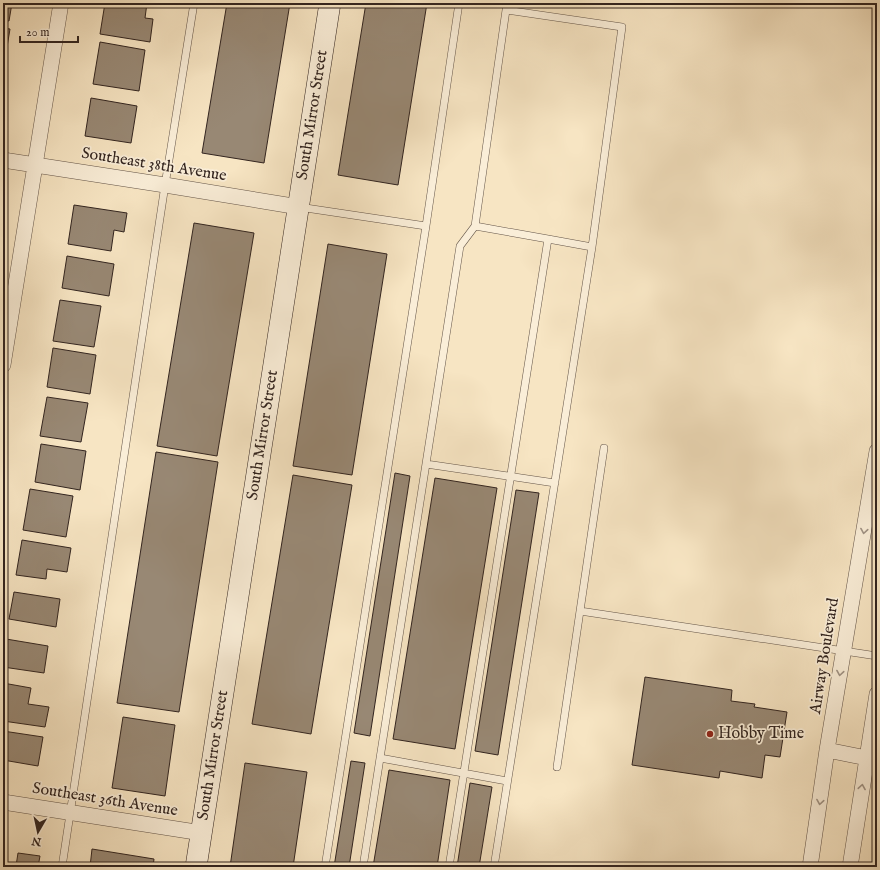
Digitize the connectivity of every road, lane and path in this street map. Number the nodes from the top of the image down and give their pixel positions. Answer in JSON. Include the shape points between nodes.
{"nodes":[{"id":1,"x":61,"y":3,"type":"edge"},
{"id":2,"x":194,"y":3,"type":"edge"},
{"id":3,"x":330,"y":3,"type":"edge"},
{"id":4,"x":459,"y":3,"type":"edge"},
{"id":5,"x":3,"y":160,"type":"edge"},
{"id":6,"x":35,"y":165,"type":"junction"},
{"id":7,"x":165,"y":185,"type":"junction"},
{"id":8,"x":299,"y":207,"type":"junction"},
{"id":9,"x":426,"y":226,"type":"junction"},
{"id":10,"x":475,"y":226,"type":"junction"},
{"id":11,"x":548,"y":239,"type":"junction"},
{"id":12,"x":592,"y":247,"type":"junction"},
{"id":13,"x":3,"y":365,"type":"edge"},
{"id":14,"x":604,"y":448,"type":"dead end"},
{"id":15,"x":877,"y":451,"type":"edge"},
{"id":16,"x":426,"y":464,"type":"junction"},
{"id":17,"x":510,"y":477,"type":"junction"},
{"id":18,"x":555,"y":483,"type":"junction"},
{"id":19,"x":580,"y":610,"type":"junction"},
{"id":20,"x":844,"y":651,"type":"junction"},
{"id":21,"x":877,"y":656,"type":"edge"},
{"id":22,"x":877,"y":694,"type":"edge"},
{"id":23,"x":827,"y":750,"type":"junction"},
{"id":24,"x":380,"y":758,"type":"junction"},
{"id":25,"x":867,"y":758,"type":"junction"},
{"id":26,"x":557,"y":767,"type":"dead end"},
{"id":27,"x":464,"y":773,"type":"junction"},
{"id":28,"x":508,"y":780,"type":"junction"},
{"id":29,"x":3,"y":802,"type":"edge"},
{"id":30,"x":70,"y":812,"type":"junction"},
{"id":31,"x":202,"y":833,"type":"junction"},
{"id":32,"x":62,"y":867,"type":"edge"},
{"id":33,"x":196,"y":867,"type":"edge"},
{"id":34,"x":325,"y":867,"type":"edge"},
{"id":35,"x":363,"y":867,"type":"edge"},
{"id":36,"x":448,"y":867,"type":"edge"},
{"id":37,"x":494,"y":867,"type":"edge"},
{"id":38,"x":810,"y":867,"type":"edge"},
{"id":39,"x":850,"y":867,"type":"edge"}],
"edges":[{"from":1,"to":6,"type":"street"},
{"from":2,"to":7,"type":"lane"},
{"from":3,"to":8,"type":"street","name":"South Mirror Street"},
{"from":4,"to":9,"type":"lane"},
{"from":5,"to":6,"type":"street","name":"Southeast 38th Avenue"},
{"from":6,"to":7,"type":"street","name":"Southeast 38th Avenue"},
{"from":6,"to":13,"type":"street"},
{"from":7,"to":8,"type":"street","name":"Southeast 38th Avenue"},
{"from":7,"to":30,"type":"lane"},
{"from":8,"to":9,"type":"lane"},
{"from":8,"to":31,"type":"street","name":"South Mirror Street"},
{"from":9,"to":34,"type":"lane"},
{"from":10,"to":11,"type":"lane"},
{"from":10,"to":12,"type":"lane","via":[[506,10],[622,27]]},
{"from":10,"to":16,"type":"lane","via":[[460,246]]},
{"from":11,"to":12,"type":"lane"},
{"from":11,"to":17,"type":"lane"},
{"from":12,"to":18,"type":"lane"},
{"from":14,"to":19,"type":"lane"},
{"from":15,"to":20,"type":"street","name":"Airway Boulevard","one_way":true},
{"from":16,"to":17,"type":"lane"},
{"from":16,"to":24,"type":"lane"},
{"from":17,"to":18,"type":"lane"},
{"from":17,"to":27,"type":"lane"},
{"from":18,"to":28,"type":"lane"},
{"from":19,"to":20,"type":"lane"},
{"from":19,"to":26,"type":"lane"},
{"from":20,"to":21,"type":"lane"},
{"from":20,"to":23,"type":"street","name":"Airway Boulevard","one_way":true},
{"from":22,"to":25,"type":"street"},
{"from":23,"to":25,"type":"street"},
{"from":23,"to":38,"type":"street","name":"Airway Boulevard","one_way":true},
{"from":24,"to":27,"type":"lane"},
{"from":24,"to":35,"type":"lane"},
{"from":39,"to":25,"type":"street","one_way":true},
{"from":27,"to":28,"type":"lane"},
{"from":27,"to":36,"type":"lane"},
{"from":28,"to":37,"type":"lane"},
{"from":29,"to":30,"type":"street","name":"Southeast 36th Avenue"},
{"from":30,"to":31,"type":"street","name":"Southeast 36th Avenue"},
{"from":30,"to":32,"type":"lane"},
{"from":31,"to":33,"type":"street","name":"South Mirror Street"}]}
